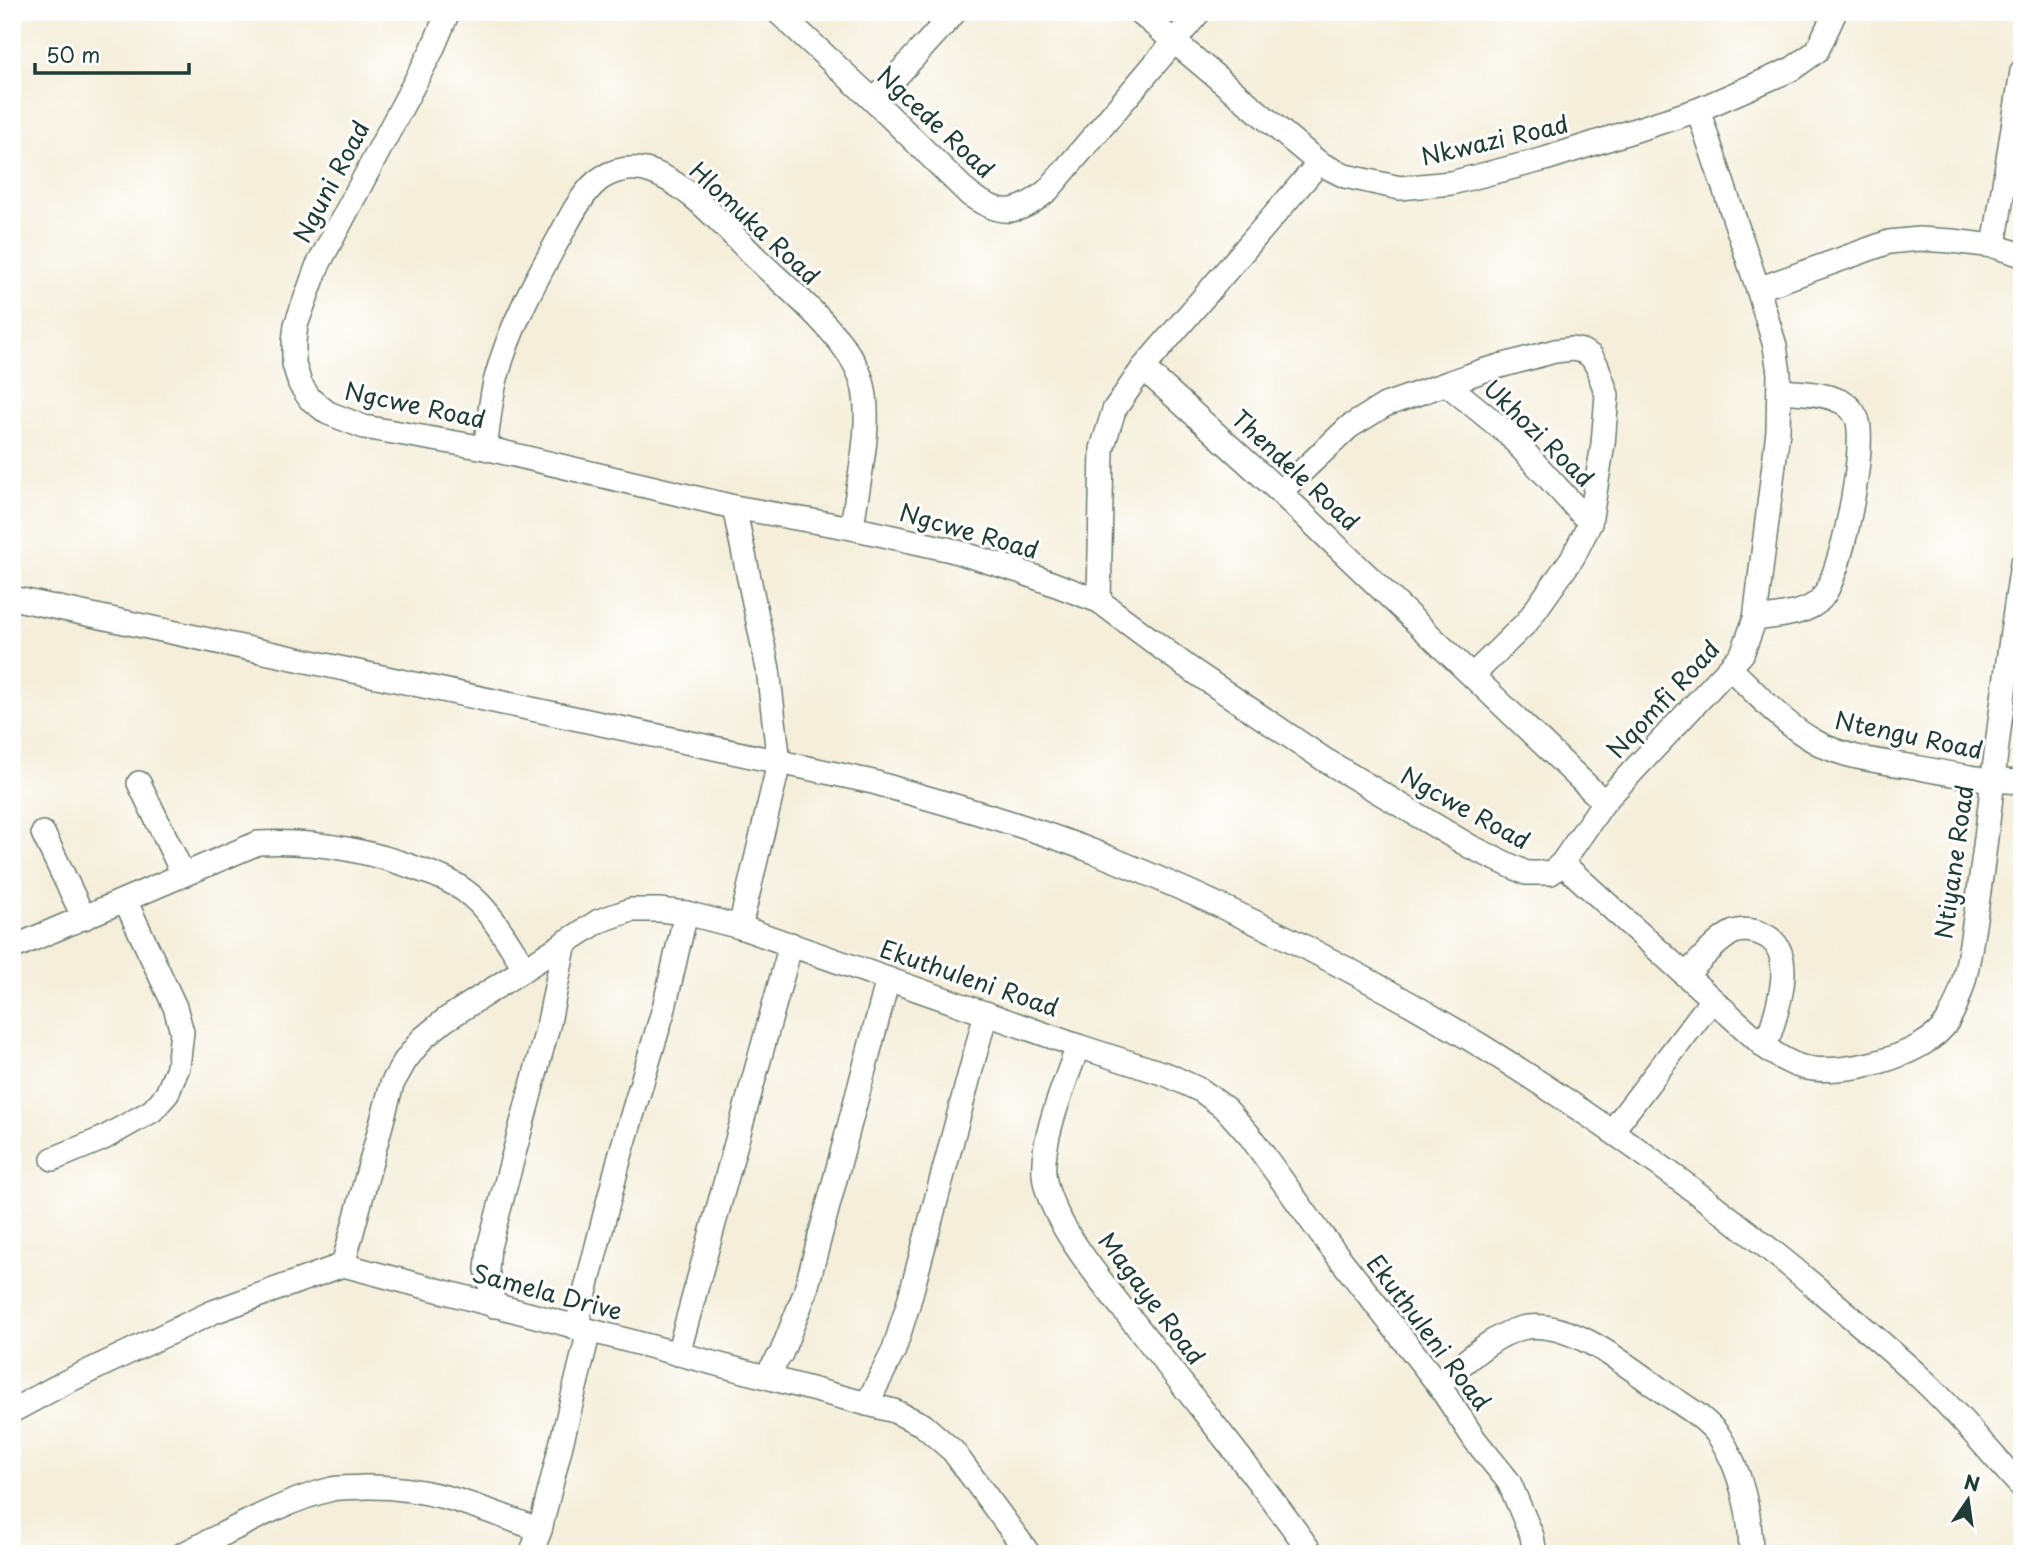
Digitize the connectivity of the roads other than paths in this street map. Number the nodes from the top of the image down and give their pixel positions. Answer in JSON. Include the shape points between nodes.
{"nodes":[{"id":1,"x":448,"y":12,"type":"edge"},
{"id":2,"x":778,"y":12,"type":"edge"},
{"id":3,"x":955,"y":12,"type":"edge"},
{"id":4,"x":1139,"y":12,"type":"edge"},
{"id":5,"x":1199,"y":12,"type":"edge"},
{"id":6,"x":1835,"y":12,"type":"edge"},
{"id":7,"x":1174,"y":41,"type":"junction"},
{"id":8,"x":2022,"y":71,"type":"edge"},
{"id":9,"x":874,"y":101,"type":"junction"},
{"id":10,"x":1698,"y":110,"type":"junction"},
{"id":11,"x":1319,"y":163,"type":"junction"},
{"id":12,"x":1994,"y":246,"type":"junction"},
{"id":13,"x":2022,"y":255,"type":"edge"},
{"id":14,"x":1758,"y":289,"type":"junction"},
{"id":15,"x":1143,"y":369,"type":"junction"},
{"id":16,"x":300,"y":384,"type":"joint"},
{"id":17,"x":1447,"y":384,"type":"junction"},
{"id":18,"x":1779,"y":391,"type":"junction"},
{"id":19,"x":485,"y":448,"type":"junction"},
{"id":20,"x":1280,"y":492,"type":"junction"},
{"id":21,"x":734,"y":507,"type":"junction"},
{"id":22,"x":1590,"y":523,"type":"junction"},
{"id":23,"x":852,"y":528,"type":"junction"},
{"id":24,"x":2022,"y":564,"type":"edge"},
{"id":25,"x":12,"y":598,"type":"edge"},
{"id":26,"x":1099,"y":601,"type":"junction"},
{"id":27,"x":1755,"y":619,"type":"junction"},
{"id":28,"x":1730,"y":668,"type":"junction"},
{"id":29,"x":1473,"y":675,"type":"junction"},
{"id":30,"x":779,"y":763,"type":"junction"},
{"id":31,"x":1993,"y":781,"type":"junction"},
{"id":32,"x":2022,"y":782,"type":"edge"},
{"id":33,"x":139,"y":783,"type":"dead end"},
{"id":34,"x":1604,"y":802,"type":"junction"},
{"id":35,"x":44,"y":833,"type":"dead end"},
{"id":36,"x":1562,"y":863,"type":"junction"},
{"id":37,"x":183,"y":874,"type":"junction"},
{"id":38,"x":125,"y":900,"type":"junction"},
{"id":39,"x":686,"y":913,"type":"junction"},
{"id":40,"x":84,"y":918,"type":"junction"},
{"id":41,"x":740,"y":927,"type":"junction"},
{"id":42,"x":565,"y":942,"type":"junction"},
{"id":43,"x":791,"y":944,"type":"junction"},
{"id":44,"x":12,"y":948,"type":"edge"},
{"id":45,"x":524,"y":967,"type":"junction"},
{"id":46,"x":1685,"y":975,"type":"junction"},
{"id":47,"x":888,"y":979,"type":"junction"},
{"id":48,"x":1712,"y":1000,"type":"junction"},
{"id":49,"x":986,"y":1013,"type":"junction"},
{"id":50,"x":1078,"y":1046,"type":"junction"},
{"id":51,"x":1765,"y":1047,"type":"junction"},
{"id":52,"x":1612,"y":1131,"type":"junction"},
{"id":53,"x":54,"y":1159,"type":"dead end"},
{"id":54,"x":342,"y":1265,"type":"junction"},
{"id":55,"x":495,"y":1306,"type":"junction"},
{"id":56,"x":582,"y":1330,"type":"junction"},
{"id":57,"x":678,"y":1354,"type":"junction"},
{"id":58,"x":766,"y":1376,"type":"junction"},
{"id":59,"x":1438,"y":1384,"type":"junction"},
{"id":60,"x":867,"y":1404,"type":"junction"},
{"id":61,"x":12,"y":1410,"type":"edge"},
{"id":62,"x":2022,"y":1487,"type":"edge"},
{"id":63,"x":540,"y":1530,"type":"junction"},
{"id":64,"x":183,"y":1554,"type":"edge"},
{"id":65,"x":531,"y":1554,"type":"edge"},
{"id":66,"x":1030,"y":1554,"type":"edge"},
{"id":67,"x":1312,"y":1554,"type":"edge"},
{"id":68,"x":1535,"y":1554,"type":"edge"},
{"id":69,"x":1751,"y":1554,"type":"edge"}],
"edges":[{"from":1,"to":16,"type":"street","name":"Nguni Road","via":[[317,267],[293,342]]},
{"from":2,"to":9,"type":"street","name":"Ngcede Road"},
{"from":3,"to":9,"type":"street"},
{"from":4,"to":7,"type":"street","name":"Nkwazi Road"},
{"from":5,"to":7,"type":"street"},
{"from":6,"to":10,"type":"street","name":"Nkwazi Road","via":[[1817,51],[1792,69]]},
{"from":7,"to":9,"type":"street","name":"Ngcede Road","via":[[1048,190],[1031,205],[1014,211],[986,206],[970,195]]},
{"from":7,"to":11,"type":"street","name":"Nkwazi Road"},
{"from":8,"to":12,"type":"street"},
{"from":10,"to":11,"type":"street","name":"Nkwazi Road","via":[[1545,159],[1451,183],[1400,188],[1345,176]]},
{"from":10,"to":14,"type":"street","name":"Nqomfi Road"},
{"from":11,"to":15,"type":"street"},
{"from":12,"to":13,"type":"street"},
{"from":12,"to":14,"type":"street","via":[[1919,239],[1889,242]]},
{"from":14,"to":18,"type":"street","name":"Nqomfi Road","via":[[1775,346]]},
{"from":15,"to":20,"type":"street","name":"Thendele Road"},
{"from":15,"to":26,"type":"street","via":[[1114,410],[1102,449]]},
{"from":16,"to":19,"type":"street","name":"Ngcwe Road","via":[[328,413],[364,426]]},
{"from":17,"to":20,"type":"street","name":"Ukhozi Road","via":[[1385,405],[1349,426]]},
{"from":17,"to":22,"type":"street","name":"Ukhozi Road","via":[[1508,434]]},
{"from":17,"to":22,"type":"street","name":"Ukhozi Road","via":[[1555,351],[1572,349],[1591,356],[1607,395]]},
{"from":18,"to":27,"type":"street","name":"Nqomfi Road","via":[[1779,431]]},
{"from":18,"to":27,"type":"street","via":[[1806,392],[1849,405],[1858,419],[1860,442],[1844,548],[1829,586],[1820,601],[1809,607]]},
{"from":19,"to":21,"type":"street","name":"Ngcwe Road"},
{"from":19,"to":23,"type":"street","name":"Hlomuka Road","via":[[496,377],[536,279],[593,185],[620,169],[642,169],[662,176],[693,198],[795,295],[855,362],[863,384],[865,413]]},
{"from":20,"to":29,"type":"street","name":"Thendele Road"},
{"from":21,"to":23,"type":"street","name":"Ngcwe Road"},
{"from":21,"to":30,"type":"street","via":[[768,669]]},
{"from":22,"to":29,"type":"street","name":"Ukhozi Road","via":[[1573,557],[1527,621]]},
{"from":23,"to":26,"type":"street","name":"Ngcwe Road","via":[[1019,571]]},
{"from":24,"to":31,"type":"street","name":"Ntiyane Road"},
{"from":25,"to":30,"type":"street"},
{"from":26,"to":36,"type":"street","name":"Ngcwe Road","via":[[1325,760],[1471,847],[1526,873],[1551,873]]},
{"from":27,"to":28,"type":"street","name":"Nqomfi Road","via":[[1742,654]]},
{"from":28,"to":31,"type":"street","name":"Ntengu Road","via":[[1816,742],[1880,761]]},
{"from":28,"to":34,"type":"street","name":"Nqomfi Road"},
{"from":29,"to":34,"type":"street","name":"Thendele Road"},
{"from":30,"to":41,"type":"street"},
{"from":30,"to":52,"type":"street","via":[[873,782],[996,819],[1098,853],[1191,892],[1409,1003]]},
{"from":31,"to":32,"type":"street","name":"Ntengu Road"},
{"from":31,"to":51,"type":"street","name":"Ntiyane Road","via":[[1965,980],[1946,1024],[1919,1046],[1850,1069],[1817,1070],[1784,1061]]},
{"from":33,"to":37,"type":"street"},
{"from":34,"to":36,"type":"street","name":"Nqomfi Road"},
{"from":35,"to":40,"type":"street"},
{"from":36,"to":46,"type":"street"},
{"from":37,"to":38,"type":"street"},
{"from":37,"to":45,"type":"street","via":[[258,843],[341,846],[389,859],[466,891],[487,912]]},
{"from":38,"to":40,"type":"street"},
{"from":38,"to":53,"type":"street","via":[[175,1007],[182,1032],[178,1067],[167,1094],[152,1111]]},
{"from":39,"to":41,"type":"street","name":"Ekuthuleni Road"},
{"from":39,"to":42,"type":"street","name":"Ekuthuleni Road","via":[[631,910],[599,921]]},
{"from":39,"to":56,"type":"street","via":[[664,1008],[620,1156]]},
{"from":40,"to":44,"type":"street"},
{"from":41,"to":43,"type":"street","name":"Ekuthuleni Road"},
{"from":42,"to":45,"type":"street","name":"Ekuthuleni Road"},
{"from":42,"to":55,"type":"street","via":[[549,1023],[489,1247],[487,1269]]},
{"from":43,"to":47,"type":"street","name":"Ekuthuleni Road"},
{"from":43,"to":57,"type":"street"},
{"from":45,"to":54,"type":"street","name":"Ekuthuleni Road","via":[[444,1020],[405,1061],[392,1084]]},
{"from":46,"to":48,"type":"street"},
{"from":46,"to":51,"type":"street","via":[[1735,932],[1746,930],[1770,939],[1779,951],[1781,989]]},
{"from":47,"to":49,"type":"street","name":"Ekuthuleni Road"},
{"from":47,"to":58,"type":"street","via":[[805,1293],[781,1354]]},
{"from":48,"to":51,"type":"street"},
{"from":48,"to":52,"type":"street"},
{"from":49,"to":50,"type":"street","name":"Ekuthuleni Road"},
{"from":49,"to":60,"type":"street","via":[[908,1304],[894,1350]]},
{"from":50,"to":59,"type":"street","name":"Ekuthuleni Road","via":[[1168,1075],[1226,1108]]},
{"from":50,"to":67,"type":"street","name":"Magaye Road","via":[[1044,1152],[1046,1190],[1056,1214],[1093,1269]]},
{"from":52,"to":62,"type":"street","via":[[1845,1311],[1926,1383]]},
{"from":54,"to":55,"type":"street","name":"Samela Drive"},
{"from":54,"to":61,"type":"street","via":[[213,1312]]},
{"from":55,"to":56,"type":"street","name":"Samela Drive"},
{"from":56,"to":57,"type":"street","name":"Samela Drive"},
{"from":56,"to":63,"type":"street"},
{"from":57,"to":58,"type":"street","name":"Samela Drive"},
{"from":58,"to":60,"type":"street","name":"Samela Drive"},
{"from":59,"to":68,"type":"street","name":"Ekuthuleni Road","via":[[1509,1482]]},
{"from":59,"to":69,"type":"street","via":[[1497,1338],[1524,1327],[1568,1333],[1609,1353],[1717,1434],[1732,1459],[1745,1499]]},
{"from":60,"to":66,"type":"street","name":"Samela Drive","via":[[923,1425],[953,1451]]},
{"from":63,"to":64,"type":"street","via":[[422,1490],[334,1488],[292,1502]]},
{"from":63,"to":65,"type":"street"}]}
